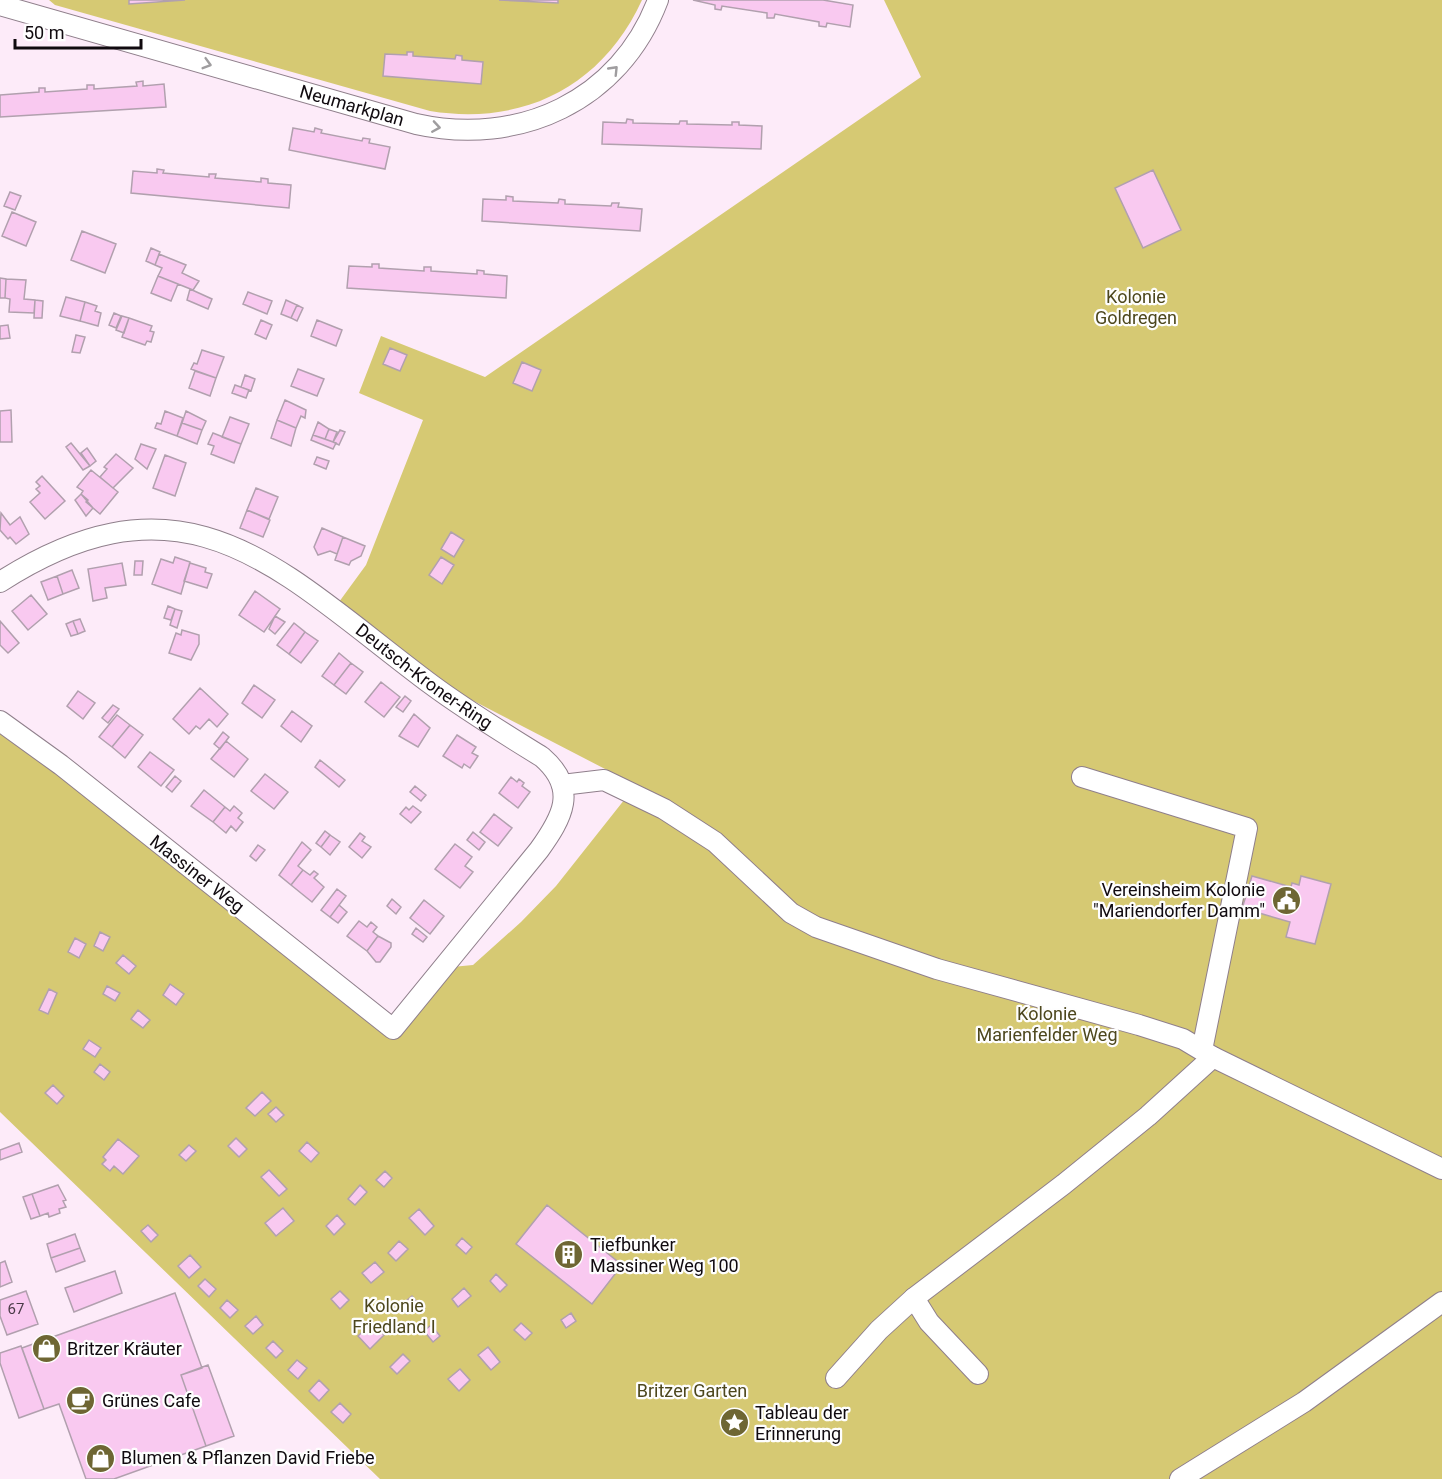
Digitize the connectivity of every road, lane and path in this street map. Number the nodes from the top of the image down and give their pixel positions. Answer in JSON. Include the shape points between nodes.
{"nodes":[{"id":1,"x":658,"y":0,"type":"edge"},
{"id":2,"x":1,"y":2,"type":"edge"},
{"id":3,"x":0,"y":582,"type":"edge"},
{"id":4,"x":0,"y":720,"type":"edge"},
{"id":5,"x":1082,"y":777,"type":"dead end"},
{"id":6,"x":562,"y":785,"type":"junction"},
{"id":7,"x":1208,"y":1054,"type":"junction"},
{"id":8,"x":1442,"y":1169,"type":"edge"},
{"id":9,"x":914,"y":1298,"type":"junction"},
{"id":10,"x":1442,"y":1302,"type":"edge"},
{"id":11,"x":978,"y":1374,"type":"dead end"},
{"id":12,"x":836,"y":1378,"type":"dead end"},
{"id":13,"x":1180,"y":1479,"type":"edge"}],
"edges":[{"from":2,"to":1,"type":"street","name":"Neumarkplan","one_way":true,"via":[[416,124],[480,130],[535,121],[581,98],[602,82],[638,42]]},
{"from":3,"to":6,"type":"street","name":"Deutsch-Kroner-Ring","via":[[61,549],[110,533],[163,528],[212,538],[245,552],[303,586],[433,686],[542,757]]},
{"from":4,"to":6,"type":"street","name":"Massiner Weg","via":[[393,1029],[557,826],[563,810]]},
{"from":5,"to":7,"type":"street","via":[[1246,828]]},
{"from":6,"to":7,"type":"street","via":[[604,780],[664,809],[715,842],[791,913],[816,927],[937,969],[1139,1024],[1183,1039]]},
{"from":7,"to":8,"type":"street"},
{"from":7,"to":9,"type":"street","via":[[1148,1116]]},
{"from":9,"to":11,"type":"street","via":[[929,1322]]},
{"from":9,"to":12,"type":"street"},
{"from":10,"to":13,"type":"street","via":[[1304,1402]]}]}
